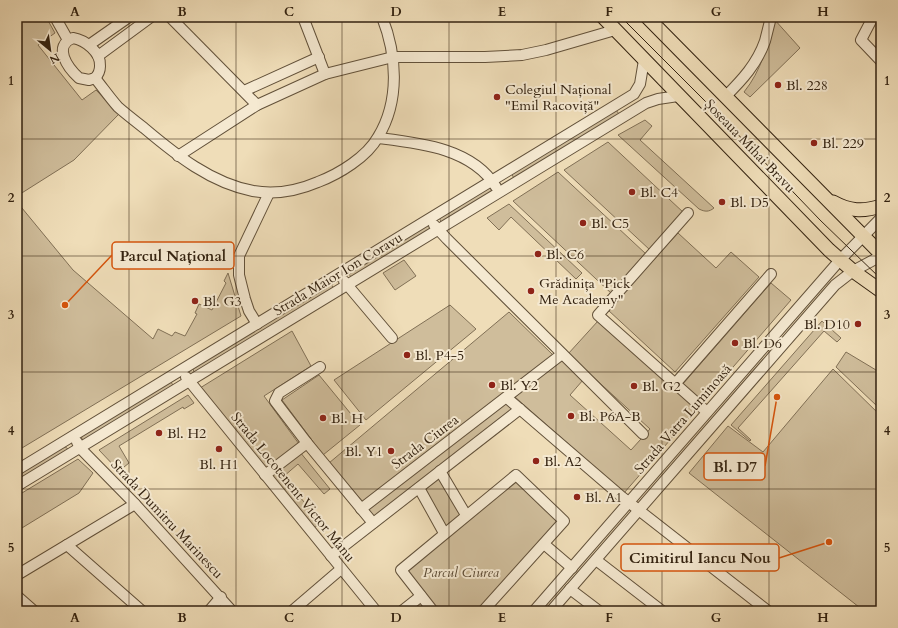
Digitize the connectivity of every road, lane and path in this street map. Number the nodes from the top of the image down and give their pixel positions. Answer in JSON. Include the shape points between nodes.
{"nodes":[{"id":1,"x":55,"y":17,"type":"edge"},
{"id":2,"x":129,"y":17,"type":"edge"},
{"id":3,"x":151,"y":17,"type":"edge"},
{"id":4,"x":170,"y":17,"type":"edge"},
{"id":5,"x":303,"y":17,"type":"edge"},
{"id":6,"x":382,"y":17,"type":"edge"},
{"id":7,"x":603,"y":17,"type":"edge"},
{"id":8,"x":648,"y":17,"type":"edge"},
{"id":9,"x":771,"y":17,"type":"edge"},
{"id":10,"x":873,"y":18,"type":"edge"},
{"id":11,"x":615,"y":30,"type":"junction"},
{"id":12,"x":68,"y":40,"type":"junction"},
{"id":13,"x":89,"y":45,"type":"junction"},
{"id":14,"x":98,"y":56,"type":"junction"},
{"id":15,"x":319,"y":57,"type":"junction"},
{"id":16,"x":393,"y":57,"type":"junction"},
{"id":17,"x":644,"y":60,"type":"junction"},
{"id":18,"x":881,"y":61,"type":"edge"},
{"id":19,"x":325,"y":74,"type":"junction"},
{"id":20,"x":95,"y":78,"type":"junction"},
{"id":21,"x":244,"y":91,"type":"junction"},
{"id":22,"x":678,"y":96,"type":"junction"},
{"id":23,"x":725,"y":97,"type":"junction"},
{"id":24,"x":258,"y":105,"type":"junction"},
{"id":25,"x":378,"y":138,"type":"junction"},
{"id":26,"x":178,"y":156,"type":"junction"},
{"id":27,"x":492,"y":181,"type":"junction"},
{"id":28,"x":500,"y":192,"type":"junction"},
{"id":29,"x":269,"y":193,"type":"junction"},
{"id":30,"x":825,"y":198,"type":"junction"},
{"id":31,"x":881,"y":206,"type":"edge"},
{"id":32,"x":688,"y":213,"type":"dead end"},
{"id":33,"x":881,"y":218,"type":"edge"},
{"id":34,"x":430,"y":219,"type":"junction"},
{"id":35,"x":438,"y":230,"type":"junction"},
{"id":36,"x":863,"y":236,"type":"junction"},
{"id":37,"x":881,"y":255,"type":"edge"},
{"id":38,"x":840,"y":260,"type":"junction"},
{"id":39,"x":853,"y":271,"type":"junction"},
{"id":40,"x":340,"y":274,"type":"junction"},
{"id":41,"x":770,"y":274,"type":"dead end"},
{"id":42,"x":347,"y":285,"type":"junction"},
{"id":43,"x":881,"y":291,"type":"edge"},
{"id":44,"x":257,"y":324,"type":"junction"},
{"id":45,"x":392,"y":338,"type":"dead end"},
{"id":46,"x":562,"y":354,"type":"junction"},
{"id":47,"x":320,"y":367,"type":"dead end"},
{"id":48,"x":182,"y":370,"type":"junction"},
{"id":49,"x":189,"y":382,"type":"junction"},
{"id":50,"x":675,"y":384,"type":"junction"},
{"id":51,"x":507,"y":398,"type":"junction"},
{"id":52,"x":520,"y":409,"type":"junction"},
{"id":53,"x":707,"y":412,"type":"junction"},
{"id":54,"x":643,"y":434,"type":"dead end"},
{"id":55,"x":73,"y":436,"type":"junction"},
{"id":56,"x":306,"y":443,"type":"junction"},
{"id":57,"x":80,"y":448,"type":"junction"},
{"id":58,"x":17,"y":470,"type":"edge"},
{"id":59,"x":440,"y":471,"type":"junction"},
{"id":60,"x":265,"y":475,"type":"junction"},
{"id":61,"x":17,"y":486,"type":"edge"},
{"id":62,"x":418,"y":488,"type":"junction"},
{"id":63,"x":629,"y":502,"type":"junction"},
{"id":64,"x":135,"y":504,"type":"junction"},
{"id":65,"x":361,"y":509,"type":"junction"},
{"id":66,"x":639,"y":510,"type":"junction"},
{"id":67,"x":466,"y":515,"type":"junction"},
{"id":68,"x":373,"y":523,"type":"junction"},
{"id":69,"x":444,"y":533,"type":"junction"},
{"id":70,"x":544,"y":544,"type":"junction"},
{"id":71,"x":67,"y":545,"type":"junction"},
{"id":72,"x":331,"y":556,"type":"junction"},
{"id":73,"x":596,"y":560,"type":"junction"},
{"id":74,"x":572,"y":568,"type":"junction"},
{"id":75,"x":341,"y":569,"type":"junction"},
{"id":76,"x":17,"y":575,"type":"edge"},
{"id":77,"x":570,"y":589,"type":"junction"},
{"id":78,"x":17,"y":596,"type":"edge"},
{"id":79,"x":421,"y":596,"type":"junction"},
{"id":80,"x":221,"y":598,"type":"junction"},
{"id":81,"x":296,"y":609,"type":"edge"},
{"id":82,"x":34,"y":611,"type":"edge"},
{"id":83,"x":142,"y":611,"type":"edge"},
{"id":84,"x":209,"y":611,"type":"edge"},
{"id":85,"x":232,"y":611,"type":"edge"},
{"id":86,"x":376,"y":611,"type":"edge"},
{"id":87,"x":402,"y":611,"type":"edge"},
{"id":88,"x":433,"y":611,"type":"edge"},
{"id":89,"x":483,"y":611,"type":"edge"},
{"id":90,"x":534,"y":611,"type":"edge"},
{"id":91,"x":551,"y":611,"type":"edge"},
{"id":92,"x":599,"y":611,"type":"edge"},
{"id":93,"x":662,"y":611,"type":"edge"},
{"id":94,"x":768,"y":611,"type":"edge"}],
"edges":[{"from":1,"to":12,"type":"street"},
{"from":2,"to":13,"type":"street"},
{"from":3,"to":14,"type":"street"},
{"from":4,"to":21,"type":"street"},
{"from":5,"to":15,"type":"street"},
{"from":6,"to":16,"type":"street"},
{"from":7,"to":11,"type":"main road","name":"Șoseaua Mihai Bravu"},
{"from":8,"to":23,"type":"main road","name":"Șoseaua Mihai Bravu"},
{"from":9,"to":23,"type":"street","via":[[765,41],[754,64]]},
{"from":10,"to":18,"type":"street","via":[[861,40]]},
{"from":11,"to":16,"type":"street","via":[[546,50],[515,55],[485,58]]},
{"from":11,"to":17,"type":"main road","name":"Șoseaua Mihai Bravu"},
{"from":12,"to":13,"type":"street","via":[[79,39]]},
{"from":12,"to":20,"type":"street","via":[[62,50],[64,60],[78,78]]},
{"from":13,"to":14,"type":"street"},
{"from":14,"to":20,"type":"street","via":[[100,66]]},
{"from":15,"to":19,"type":"street"},
{"from":15,"to":21,"type":"street"},
{"from":16,"to":19,"type":"street"},
{"from":16,"to":25,"type":"street","via":[[392,100]]},
{"from":17,"to":22,"type":"main road","name":"Șoseaua Mihai Bravu"},
{"from":17,"to":27,"type":"street","name":"Strada Maior Ion Coravu","via":[[640,84],[634,94]]},
{"from":19,"to":24,"type":"street"},
{"from":20,"to":26,"type":"street","via":[[118,107]]},
{"from":21,"to":24,"type":"street"},
{"from":22,"to":28,"type":"street","name":"Strada Maior Ion Coravu","via":[[646,103]]},
{"from":22,"to":38,"type":"main road","name":"Șoseaua Mihai Bravu"},
{"from":23,"to":30,"type":"main road","name":"Șoseaua Mihai Bravu"},
{"from":24,"to":26,"type":"street"},
{"from":25,"to":27,"type":"street","via":[[425,145],[458,156],[481,170]]},
{"from":25,"to":29,"type":"street","via":[[359,158],[326,179],[301,188]]},
{"from":26,"to":29,"type":"street","via":[[202,171],[236,186]]},
{"from":27,"to":28,"type":"street"},
{"from":27,"to":34,"type":"street","name":"Strada Maior Ion Coravu"},
{"from":28,"to":35,"type":"street","name":"Strada Maior Ion Coravu"},
{"from":29,"to":44,"type":"street","via":[[241,250],[238,263],[245,299]]},
{"from":30,"to":31,"type":"main road","via":[[840,206],[856,210],[864,211]]},
{"from":30,"to":36,"type":"main road","name":"Șoseaua Mihai Bravu"},
{"from":32,"to":50,"type":"street","via":[[598,315]]},
{"from":33,"to":36,"type":"street","name":"Strada Vatra Luminoasă"},
{"from":34,"to":35,"type":"street"},
{"from":34,"to":40,"type":"street","name":"Strada Maior Ion Coravu"},
{"from":35,"to":42,"type":"street","name":"Strada Maior Ion Coravu"},
{"from":35,"to":46,"type":"street"},
{"from":36,"to":37,"type":"main road","name":"Șoseaua Mihai Bravu"},
{"from":36,"to":38,"type":"street","name":"Strada Vatra Luminoasă"},
{"from":37,"to":39,"type":"street","name":"Strada Vatra Luminoasă"},
{"from":38,"to":39,"type":"main road","name":"Șoseaua Mihai Bravu"},
{"from":38,"to":53,"type":"street","name":"Strada Vatra Luminoasă"},
{"from":39,"to":43,"type":"main road","name":"Șoseaua Mihai Bravu"},
{"from":39,"to":66,"type":"street","name":"Strada Vatra Luminoasă","via":[[835,285]]},
{"from":40,"to":42,"type":"street"},
{"from":40,"to":44,"type":"street","name":"Strada Maior Ion Coravu"},
{"from":41,"to":50,"type":"street"},
{"from":42,"to":45,"type":"street"},
{"from":42,"to":49,"type":"street","name":"Strada Maior Ion Coravu"},
{"from":44,"to":48,"type":"street","name":"Strada Maior Ion Coravu"},
{"from":46,"to":51,"type":"street","name":"Strada Ciurea"},
{"from":46,"to":54,"type":"street"},
{"from":47,"to":56,"type":"street","via":[[279,393],[276,401]]},
{"from":48,"to":49,"type":"street","name":"Strada Locotenent Victor Manu"},
{"from":48,"to":55,"type":"street","name":"Strada Maior Ion Coravu"},
{"from":49,"to":57,"type":"street","name":"Strada Maior Ion Coravu"},
{"from":49,"to":60,"type":"street","name":"Strada Locotenent Victor Manu"},
{"from":50,"to":53,"type":"street"},
{"from":51,"to":52,"type":"street"},
{"from":51,"to":65,"type":"street","name":"Strada Ciurea"},
{"from":52,"to":59,"type":"street"},
{"from":52,"to":63,"type":"street"},
{"from":53,"to":63,"type":"street","name":"Strada Vatra Luminoasă"},
{"from":55,"to":57,"type":"street","name":"Strada Dumitru Marinescu"},
{"from":55,"to":58,"type":"street","name":"Strada Maior Ion Coravu"},
{"from":56,"to":60,"type":"street"},
{"from":56,"to":65,"type":"street"},
{"from":57,"to":61,"type":"street","name":"Strada Maior Ion Coravu"},
{"from":57,"to":64,"type":"street","name":"Strada Dumitru Marinescu"},
{"from":59,"to":62,"type":"street"},
{"from":59,"to":67,"type":"street"},
{"from":60,"to":72,"type":"street","name":"Strada Locotenent Victor Manu"},
{"from":62,"to":68,"type":"street"},
{"from":62,"to":69,"type":"street"},
{"from":63,"to":66,"type":"street"},
{"from":63,"to":74,"type":"street","name":"Strada Vatra Luminoasă"},
{"from":64,"to":71,"type":"street"},
{"from":64,"to":80,"type":"street","name":"Strada Dumitru Marinescu"},
{"from":65,"to":68,"type":"street"},
{"from":66,"to":73,"type":"street","name":"Strada Vatra Luminoasă"},
{"from":66,"to":94,"type":"street"},
{"from":67,"to":69,"type":"street"},
{"from":67,"to":70,"type":"street","via":[[516,475],[564,521]]},
{"from":68,"to":72,"type":"street"},
{"from":69,"to":79,"type":"street","via":[[401,570]]},
{"from":70,"to":74,"type":"street"},
{"from":70,"to":89,"type":"street"},
{"from":71,"to":76,"type":"street"},
{"from":71,"to":83,"type":"street"},
{"from":72,"to":75,"type":"street","name":"Strada Locotenent Victor Manu"},
{"from":73,"to":77,"type":"street","name":"Strada Vatra Luminoasă"},
{"from":73,"to":93,"type":"street"},
{"from":74,"to":90,"type":"street","name":"Strada Vatra Luminoasă"},
{"from":75,"to":81,"type":"street"},
{"from":75,"to":86,"type":"street","name":"Strada Locotenent Victor Manu"},
{"from":77,"to":91,"type":"street","name":"Strada Vatra Luminoasă"},
{"from":77,"to":92,"type":"street"},
{"from":78,"to":82,"type":"street"},
{"from":79,"to":87,"type":"street"},
{"from":79,"to":88,"type":"street"},
{"from":80,"to":84,"type":"street"},
{"from":80,"to":85,"type":"street","name":"Strada Dumitru Marinescu"}]}
